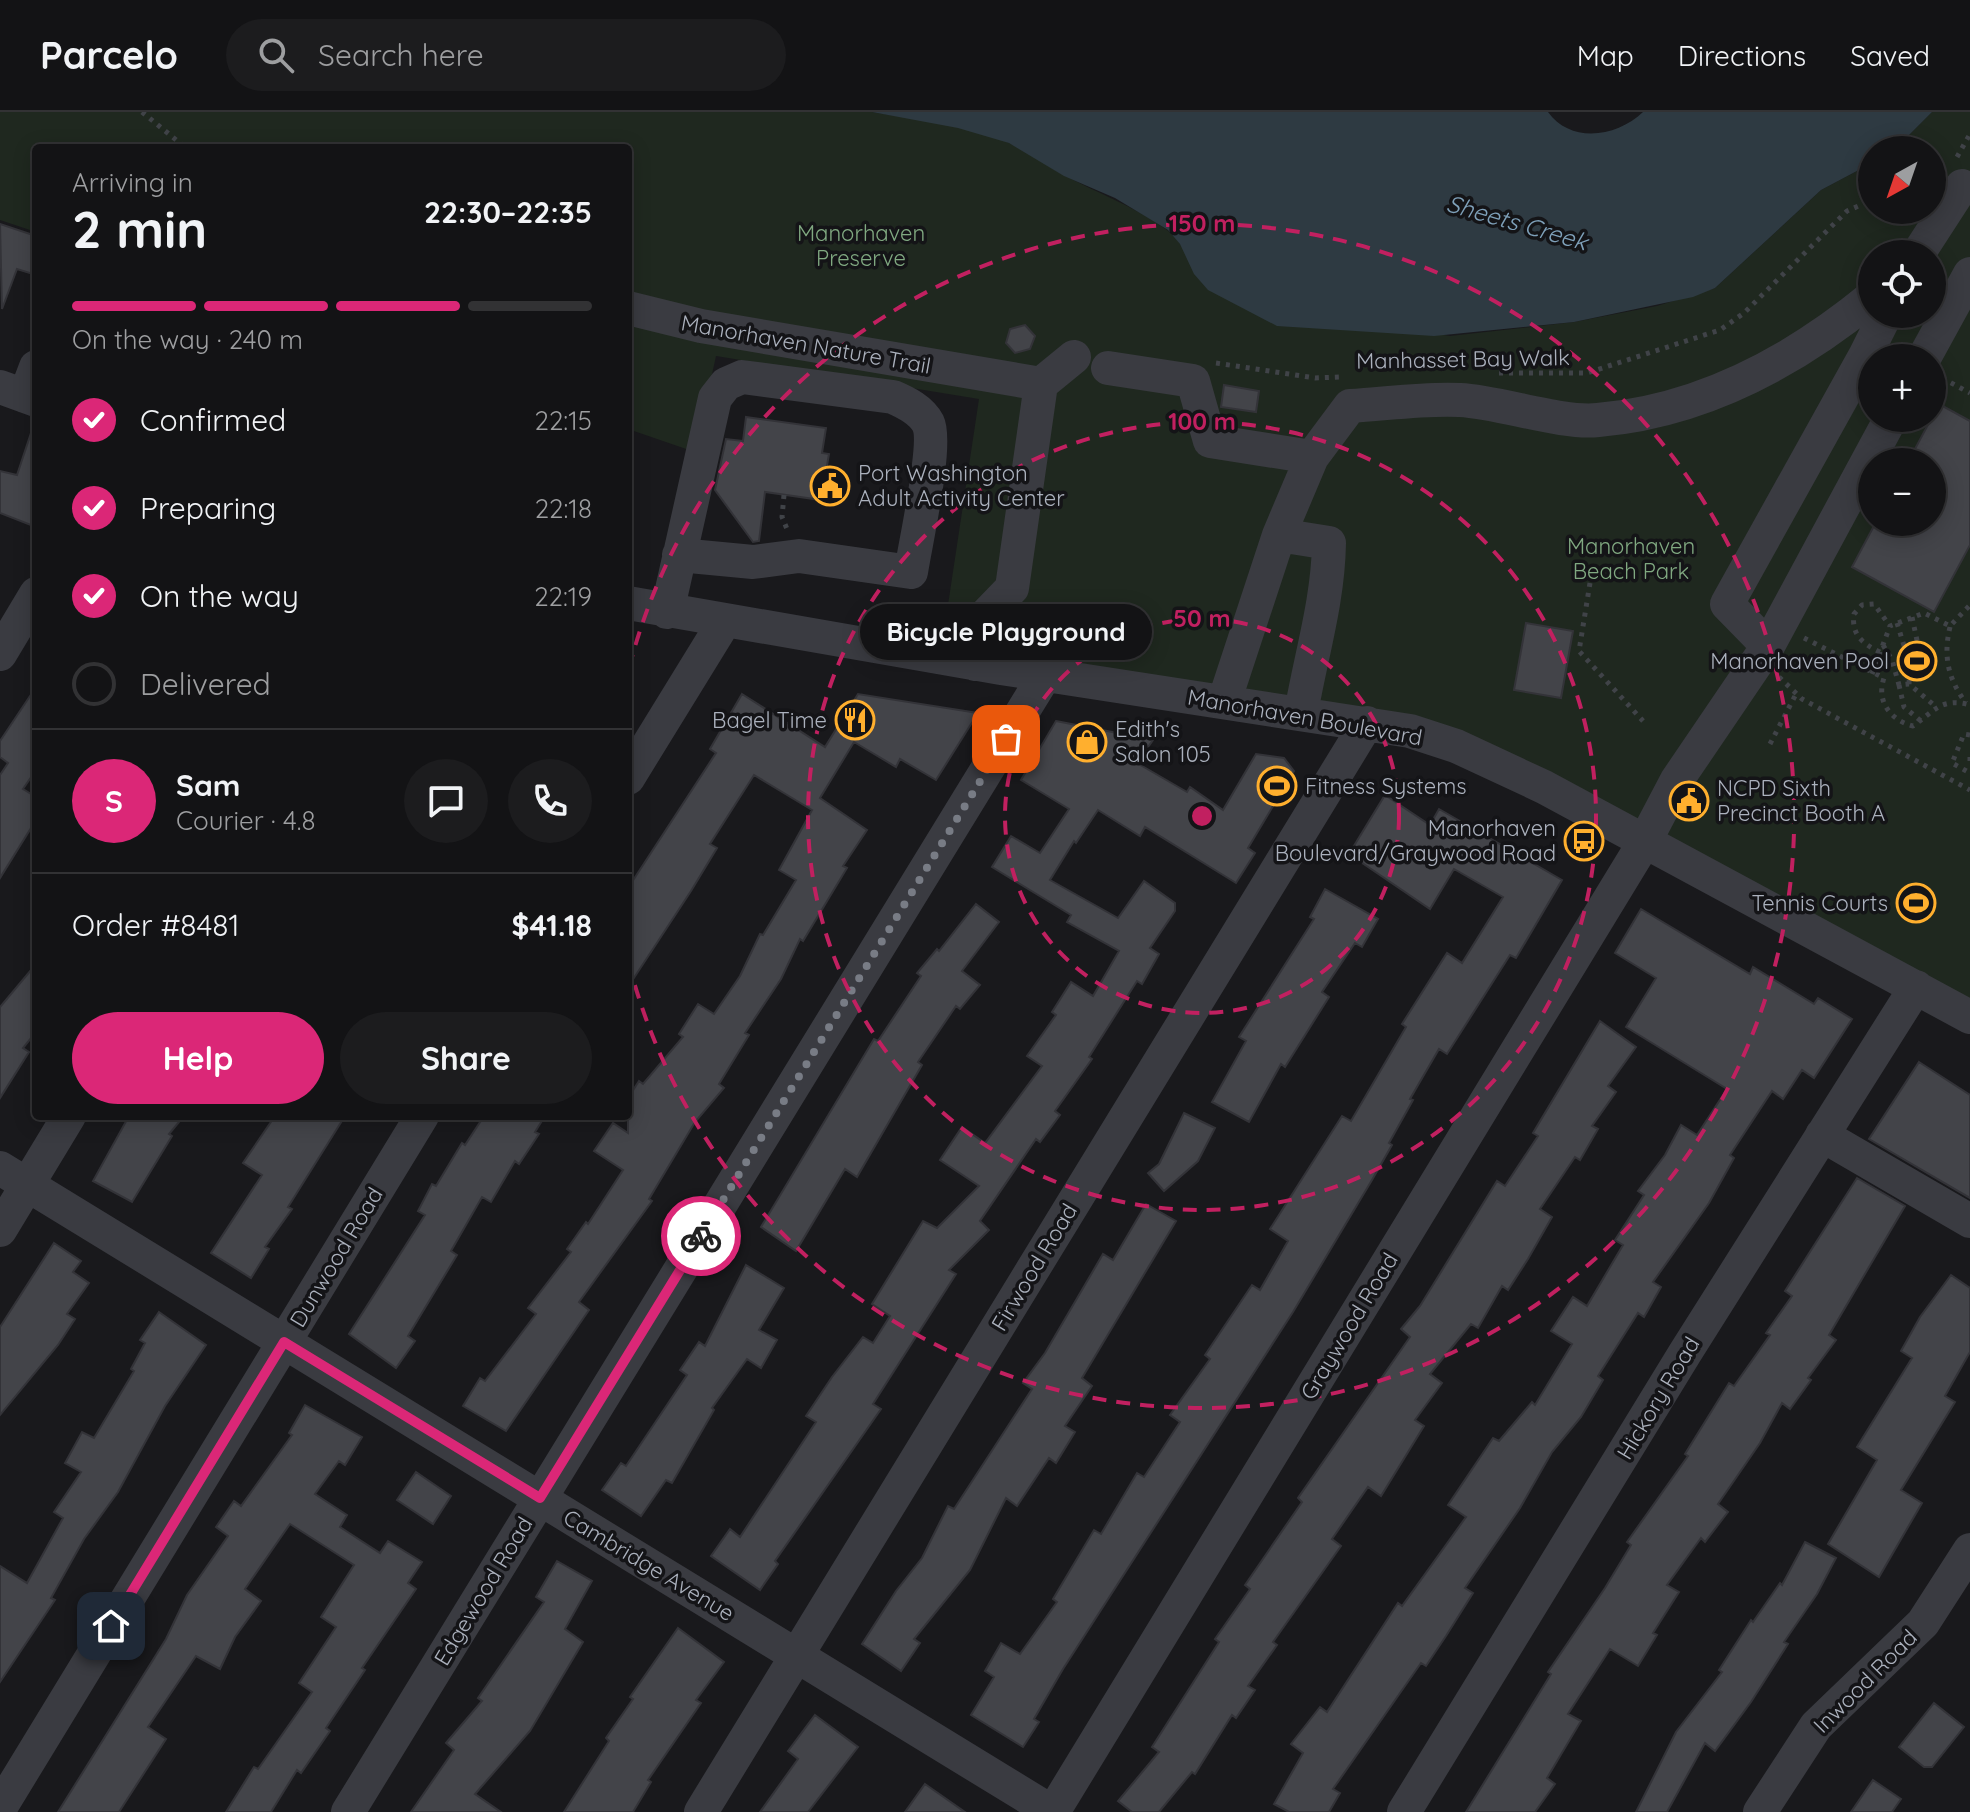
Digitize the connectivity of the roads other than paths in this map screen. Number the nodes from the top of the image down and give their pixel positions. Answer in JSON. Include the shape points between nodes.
{"nodes":[{"id":1,"x":1962,"y":186,"type":"dead end"},
{"id":2,"x":1927,"y":240,"type":"edge"},
{"id":3,"x":1970,"y":274,"type":"edge"},
{"id":4,"x":1858,"y":307,"type":"edge"},
{"id":5,"x":632,"y":309,"type":"edge"},
{"id":6,"x":1941,"y":344,"type":"edge"},
{"id":7,"x":1074,"y":357,"type":"dead end"},
{"id":8,"x":1108,"y":368,"type":"dead end"},
{"id":9,"x":1858,"y":375,"type":"edge"},
{"id":10,"x":1041,"y":384,"type":"junction"},
{"id":11,"x":1884,"y":432,"type":"edge"},
{"id":12,"x":1312,"y":457,"type":"junction"},
{"id":13,"x":1279,"y":535,"type":"junction"},
{"id":14,"x":679,"y":555,"type":"junction"},
{"id":15,"x":32,"y":601,"type":"edge"},
{"id":16,"x":632,"y":604,"type":"edge"},
{"id":17,"x":667,"y":612,"type":"junction"},
{"id":18,"x":724,"y":622,"type":"junction"},
{"id":19,"x":1776,"y":647,"type":"junction"},
{"id":20,"x":0,"y":654,"type":"edge"},
{"id":21,"x":975,"y":664,"type":"junction"},
{"id":22,"x":1045,"y":675,"type":"junction"},
{"id":23,"x":1224,"y":702,"type":"junction"},
{"id":24,"x":1301,"y":713,"type":"junction"},
{"id":25,"x":1367,"y":723,"type":"junction"},
{"id":26,"x":632,"y":772,"type":"edge"},
{"id":27,"x":1645,"y":841,"type":"junction"},
{"id":28,"x":1916,"y":987,"type":"junction"},
{"id":29,"x":1970,"y":1017,"type":"edge"},
{"id":30,"x":65,"y":1120,"type":"edge"},
{"id":31,"x":420,"y":1120,"type":"edge"},
{"id":32,"x":1822,"y":1135,"type":"junction"},
{"id":33,"x":14,"y":1176,"type":"edge"},
{"id":34,"x":1970,"y":1221,"type":"edge"},
{"id":35,"x":0,"y":1230,"type":"edge"},
{"id":36,"x":284,"y":1342,"type":"junction"},
{"id":37,"x":540,"y":1498,"type":"junction"},
{"id":38,"x":1970,"y":1550,"type":"edge"},
{"id":39,"x":797,"y":1655,"type":"junction"},
{"id":40,"x":0,"y":1808,"type":"edge"},
{"id":41,"x":348,"y":1812,"type":"edge"},
{"id":42,"x":701,"y":1812,"type":"edge"},
{"id":43,"x":1053,"y":1812,"type":"edge"},
{"id":44,"x":1404,"y":1812,"type":"edge"},
{"id":45,"x":1760,"y":1812,"type":"edge"}],
"edges":[{"from":1,"to":2,"type":"street"},
{"from":3,"to":6,"type":"street"},
{"from":4,"to":12,"type":"street","via":[[1791,355],[1734,387],[1677,405],[1596,421],[1459,400],[1350,406]]},
{"from":5,"to":10,"type":"street","name":"Manorhaven Nature Trail","via":[[701,326]]},
{"from":7,"to":10,"type":"street"},
{"from":8,"to":12,"type":"street","via":[[1193,381],[1210,441]]},
{"from":9,"to":19,"type":"street","via":[[1727,604]]},
{"from":10,"to":21,"type":"street","via":[[1012,588],[982,619]]},
{"from":11,"to":19,"type":"street","name":"Graywood Road"},
{"from":12,"to":13,"type":"street"},
{"from":13,"to":23,"type":"street"},
{"from":13,"to":24,"type":"street","via":[[1329,543],[1322,623]]},
{"from":14,"to":14,"type":"street","via":[[715,398],[726,384],[742,377],[893,397],[913,407],[930,427],[911,572],[799,556],[753,562]]},
{"from":14,"to":17,"type":"street"},
{"from":15,"to":20,"type":"street"},
{"from":16,"to":17,"type":"street","name":"Manorhaven Boulevard"},
{"from":17,"to":18,"type":"street","name":"Manorhaven Boulevard"},
{"from":18,"to":21,"type":"street","name":"Manorhaven Boulevard"},
{"from":18,"to":26,"type":"street"},
{"from":19,"to":27,"type":"street","name":"Graywood Road","via":[[1677,780]]},
{"from":21,"to":22,"type":"street","name":"Manorhaven Boulevard"},
{"from":22,"to":23,"type":"street","name":"Manorhaven Boulevard"},
{"from":22,"to":37,"type":"street","name":"Edgewood Road"},
{"from":23,"to":24,"type":"street","name":"Manorhaven Boulevard"},
{"from":24,"to":25,"type":"street","name":"Manorhaven Boulevard"},
{"from":25,"to":27,"type":"street","name":"Manorhaven Boulevard","via":[[1456,746]]},
{"from":25,"to":39,"type":"street","name":"Firwood Road"},
{"from":27,"to":28,"type":"street","name":"Manorhaven Boulevard"},
{"from":27,"to":43,"type":"street","name":"Graywood Road"},
{"from":28,"to":29,"type":"street","name":"Manorhaven Boulevard"},
{"from":28,"to":32,"type":"street","name":"Hickory Road"},
{"from":30,"to":33,"type":"street"},
{"from":31,"to":36,"type":"street","name":"Dunwood Road"},
{"from":32,"to":34,"type":"street"},
{"from":32,"to":44,"type":"street","name":"Hickory Road"},
{"from":33,"to":35,"type":"street"},
{"from":33,"to":36,"type":"street","name":"Cambridge Avenue"},
{"from":36,"to":37,"type":"street","name":"Cambridge Avenue"},
{"from":36,"to":40,"type":"street","name":"Dunwood Road"},
{"from":37,"to":39,"type":"street","name":"Cambridge Avenue"},
{"from":37,"to":41,"type":"street","name":"Edgewood Road"},
{"from":38,"to":45,"type":"street","name":"Inwood Road","via":[[1923,1623],[1816,1726]]},
{"from":39,"to":42,"type":"street","name":"Firwood Road"},
{"from":39,"to":43,"type":"street","name":"Cambridge Avenue"}]}
